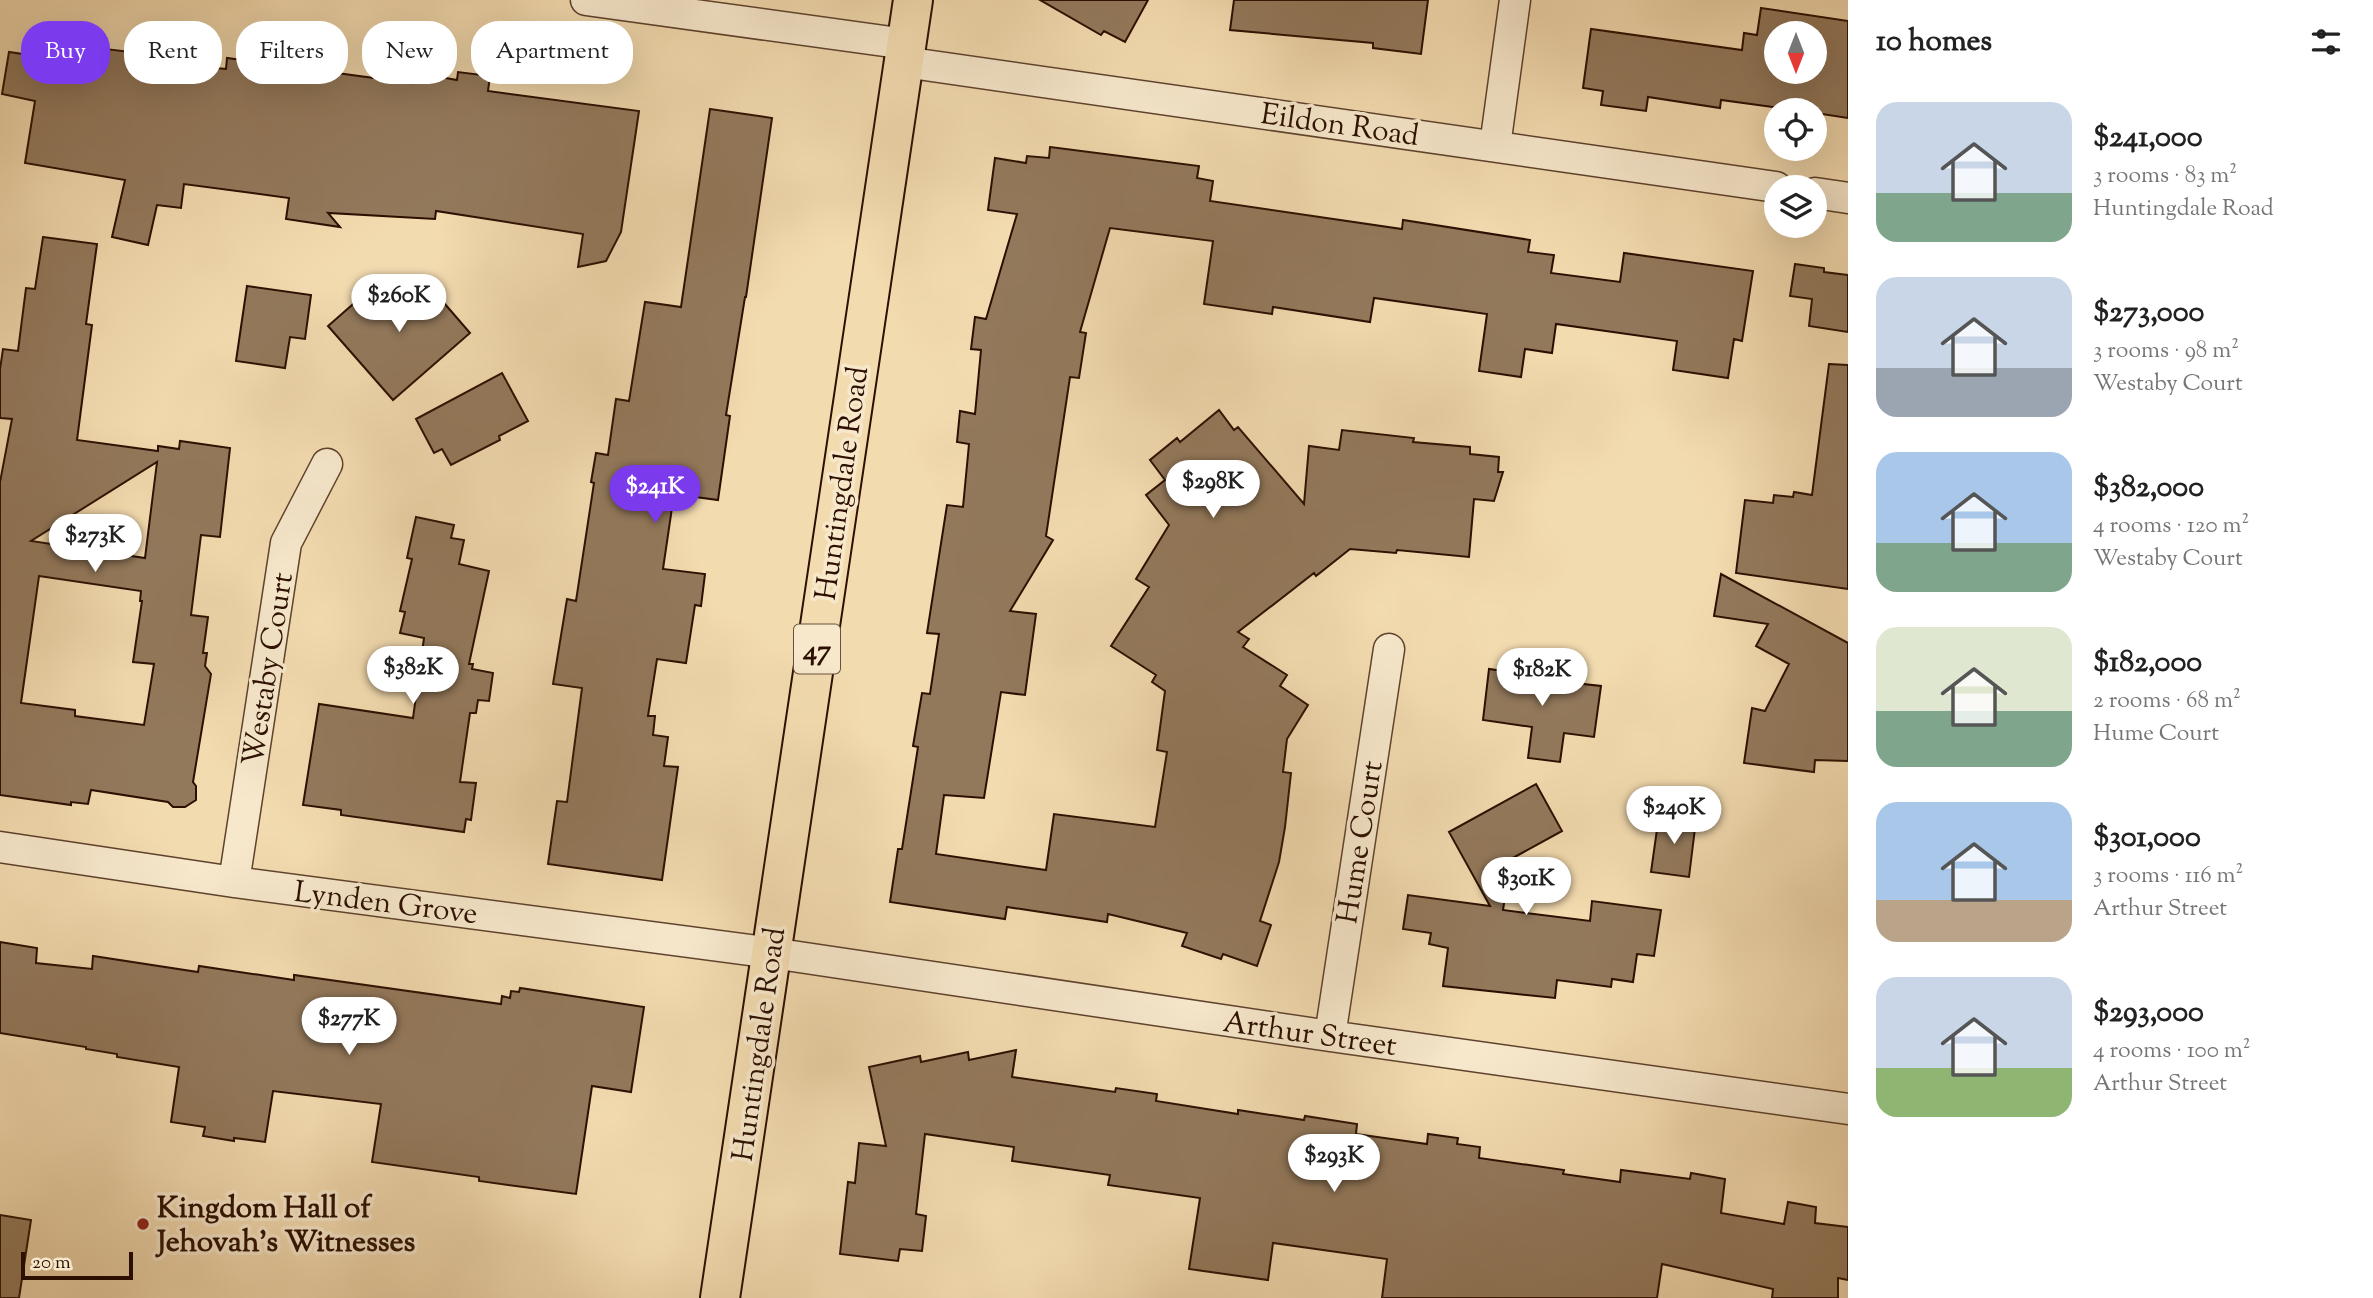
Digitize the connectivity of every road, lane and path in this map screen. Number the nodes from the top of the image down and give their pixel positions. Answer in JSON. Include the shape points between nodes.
{"nodes":[{"id":1,"x":586,"y":0,"type":"edge"},
{"id":2,"x":913,"y":0,"type":"edge"},
{"id":3,"x":1516,"y":0,"type":"edge"},
{"id":4,"x":905,"y":53,"type":"junction"},
{"id":5,"x":1495,"y":146,"type":"junction"},
{"id":6,"x":1764,"y":185,"type":"edge"},
{"id":7,"x":1827,"y":195,"type":"edge"},
{"id":8,"x":1848,"y":198,"type":"edge"},
{"id":9,"x":327,"y":464,"type":"dead end"},
{"id":10,"x":1389,"y":649,"type":"dead end"},
{"id":11,"x":0,"y":847,"type":"edge"},
{"id":12,"x":234,"y":882,"type":"junction"},
{"id":13,"x":772,"y":953,"type":"junction"},
{"id":14,"x":1330,"y":1036,"type":"junction"},
{"id":15,"x":1848,"y":1109,"type":"edge"},
{"id":16,"x":720,"y":1298,"type":"edge"}],
"edges":[{"from":1,"to":4,"type":"street","name":"Eildon Road"},
{"from":2,"to":4,"type":"main road","name":"Huntingdale Road","number":"47"},
{"from":3,"to":5,"type":"street"},
{"from":4,"to":5,"type":"street","name":"Eildon Road"},
{"from":4,"to":13,"type":"main road","name":"Huntingdale Road","number":"47"},
{"from":5,"to":6,"type":"street","name":"Eildon Road"},
{"from":7,"to":8,"type":"street"},
{"from":9,"to":12,"type":"street","name":"Westaby Court","via":[[286,543]]},
{"from":10,"to":14,"type":"street","name":"Hume Court"},
{"from":11,"to":12,"type":"street","name":"Lynden Grove"},
{"from":12,"to":13,"type":"street","name":"Lynden Grove"},
{"from":13,"to":14,"type":"street","name":"Arthur Street"},
{"from":13,"to":16,"type":"main road","name":"Huntingdale Road","number":"47"},
{"from":14,"to":15,"type":"street","name":"Arthur Street"}]}
